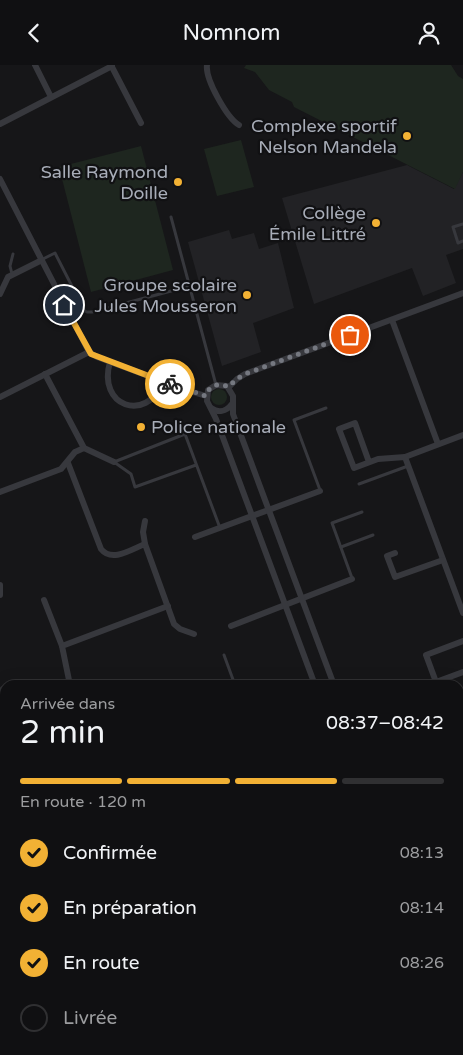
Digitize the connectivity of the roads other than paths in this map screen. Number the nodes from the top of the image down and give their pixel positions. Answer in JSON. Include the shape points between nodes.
{"nodes":[{"id":1,"x":35,"y":65,"type":"edge"},
{"id":2,"x":207,"y":65,"type":"edge"},
{"id":3,"x":111,"y":66,"type":"edge"},
{"id":4,"x":51,"y":97,"type":"junction"},
{"id":5,"x":141,"y":123,"type":"dead end"},
{"id":6,"x":0,"y":124,"type":"edge"},
{"id":7,"x":239,"y":125,"type":"dead end"},
{"id":8,"x":0,"y":179,"type":"edge"},
{"id":9,"x":171,"y":217,"type":"dead end"},
{"id":10,"x":463,"y":224,"type":"edge"},
{"id":11,"x":463,"y":241,"type":"edge"},
{"id":12,"x":13,"y":254,"type":"dead end"},
{"id":13,"x":42,"y":259,"type":"junction"},
{"id":14,"x":12,"y":274,"type":"junction"},
{"id":15,"x":1,"y":286,"type":"edge"},
{"id":16,"x":190,"y":286,"type":"junction"},
{"id":17,"x":463,"y":293,"type":"edge"},
{"id":18,"x":0,"y":294,"type":"edge"},
{"id":19,"x":79,"y":307,"type":"junction"},
{"id":20,"x":70,"y":317,"type":"junction"},
{"id":21,"x":392,"y":320,"type":"junction"},
{"id":22,"x":89,"y":352,"type":"junction"},
{"id":23,"x":110,"y":362,"type":"junction"},
{"id":24,"x":45,"y":374,"type":"junction"},
{"id":25,"x":163,"y":382,"type":"junction"},
{"id":26,"x":216,"y":385,"type":"junction"},
{"id":27,"x":228,"y":387,"type":"junction"},
{"id":28,"x":206,"y":396,"type":"junction"},
{"id":29,"x":0,"y":397,"type":"edge"},
{"id":30,"x":232,"y":403,"type":"junction"},
{"id":31,"x":211,"y":408,"type":"junction"},
{"id":32,"x":326,"y":408,"type":"dead end"},
{"id":33,"x":463,"y":435,"type":"edge"},
{"id":34,"x":438,"y":444,"type":"junction"},
{"id":35,"x":84,"y":448,"type":"junction"},
{"id":36,"x":405,"y":457,"type":"junction"},
{"id":37,"x":369,"y":461,"type":"junction"},
{"id":38,"x":114,"y":462,"type":"junction"},
{"id":39,"x":68,"y":463,"type":"junction"},
{"id":40,"x":196,"y":465,"type":"junction"},
{"id":41,"x":408,"y":466,"type":"junction"},
{"id":42,"x":360,"y":484,"type":"dead end"},
{"id":43,"x":320,"y":491,"type":"joint"},
{"id":44,"x":0,"y":492,"type":"edge"},
{"id":45,"x":268,"y":510,"type":"junction"},
{"id":46,"x":362,"y":511,"type":"dead end"},
{"id":47,"x":252,"y":516,"type":"junction"},
{"id":48,"x":145,"y":521,"type":"dead end"},
{"id":49,"x":220,"y":528,"type":"junction"},
{"id":50,"x":373,"y":535,"type":"dead end"},
{"id":51,"x":195,"y":537,"type":"dead end"},
{"id":52,"x":145,"y":544,"type":"junction"},
{"id":53,"x":341,"y":547,"type":"junction"},
{"id":54,"x":395,"y":553,"type":"dead end"},
{"id":55,"x":443,"y":560,"type":"junction"},
{"id":56,"x":352,"y":579,"type":"joint"},
{"id":57,"x":0,"y":585,"type":"edge"},
{"id":58,"x":463,"y":588,"type":"edge"},
{"id":59,"x":455,"y":591,"type":"junction"},
{"id":60,"x":0,"y":595,"type":"edge"},
{"id":61,"x":44,"y":599,"type":"dead end"},
{"id":62,"x":301,"y":599,"type":"junction"},
{"id":63,"x":286,"y":605,"type":"junction"},
{"id":64,"x":168,"y":606,"type":"junction"},
{"id":65,"x":463,"y":613,"type":"edge"},
{"id":66,"x":231,"y":625,"type":"dead end"},
{"id":67,"x":194,"y":634,"type":"dead end"},
{"id":68,"x":463,"y":641,"type":"edge"},
{"id":69,"x":62,"y":646,"type":"junction"},
{"id":70,"x":224,"y":655,"type":"dead end"},
{"id":71,"x":463,"y":672,"type":"edge"},
{"id":72,"x":69,"y":680,"type":"edge"},
{"id":73,"x":233,"y":680,"type":"edge"},
{"id":74,"x":313,"y":680,"type":"edge"},
{"id":75,"x":332,"y":680,"type":"edge"},
{"id":76,"x":435,"y":680,"type":"edge"},
{"id":77,"x":441,"y":680,"type":"edge"}],
"edges":[{"from":1,"to":4,"type":"street"},
{"from":2,"to":7,"type":"street","via":[[208,77],[231,119]]},
{"from":3,"to":4,"type":"street"},
{"from":3,"to":5,"type":"street"},
{"from":4,"to":6,"type":"street"},
{"from":8,"to":13,"type":"street"},
{"from":9,"to":16,"type":"lane"},
{"from":10,"to":11,"type":"lane","via":[[453,227],[458,243]]},
{"from":12,"to":14,"type":"lane"},
{"from":13,"to":14,"type":"street"},
{"from":13,"to":19,"type":"lane","via":[[55,253],[79,300]]},
{"from":13,"to":20,"type":"street"},
{"from":14,"to":15,"type":"street"},
{"from":15,"to":18,"type":"street"},
{"from":16,"to":19,"type":"lane","via":[[92,312]]},
{"from":16,"to":26,"type":"lane"},
{"from":17,"to":21,"type":"street"},
{"from":19,"to":20,"type":"lane"},
{"from":20,"to":22,"type":"street"},
{"from":21,"to":27,"type":"street","via":[[245,374]]},
{"from":21,"to":34,"type":"street"},
{"from":22,"to":23,"type":"street"},
{"from":22,"to":24,"type":"street"},
{"from":23,"to":25,"type":"street"},
{"from":23,"to":25,"type":"street","via":[[108,387],[125,404],[138,405],[149,401]]},
{"from":24,"to":29,"type":"street"},
{"from":24,"to":35,"type":"street"},
{"from":25,"to":28,"type":"street"},
{"from":26,"to":27,"type":"street"},
{"from":26,"to":28,"type":"street"},
{"from":27,"to":30,"type":"street","via":[[233,396]]},
{"from":28,"to":31,"type":"street"},
{"from":30,"to":31,"type":"street","via":[[224,411]]},
{"from":30,"to":45,"type":"street","via":[[233,414]]},
{"from":31,"to":47,"type":"street"},
{"from":32,"to":43,"type":"lane","via":[[294,420]]},
{"from":33,"to":34,"type":"street"},
{"from":34,"to":36,"type":"street"},
{"from":35,"to":38,"type":"street"},
{"from":35,"to":39,"type":"street","via":[[75,452]]},
{"from":36,"to":37,"type":"street"},
{"from":36,"to":41,"type":"street"},
{"from":37,"to":37,"type":"street","via":[[355,423],[339,429],[354,467]]},
{"from":38,"to":40,"type":"lane","via":[[131,474],[135,487]]},
{"from":38,"to":40,"type":"lane","via":[[185,434]]},
{"from":39,"to":44,"type":"street","via":[[61,469]]},
{"from":39,"to":52,"type":"street","via":[[104,553],[116,555]]},
{"from":40,"to":49,"type":"lane"},
{"from":41,"to":42,"type":"lane"},
{"from":41,"to":55,"type":"street"},
{"from":43,"to":45,"type":"street"},
{"from":45,"to":47,"type":"street"},
{"from":45,"to":62,"type":"street"},
{"from":46,"to":53,"type":"lane","via":[[332,523]]},
{"from":47,"to":49,"type":"street"},
{"from":47,"to":63,"type":"street"},
{"from":48,"to":52,"type":"street"},
{"from":49,"to":51,"type":"street"},
{"from":50,"to":53,"type":"lane"},
{"from":52,"to":64,"type":"street"},
{"from":53,"to":56,"type":"lane"},
{"from":54,"to":55,"type":"street","via":[[387,556],[395,577]]},
{"from":55,"to":59,"type":"street"},
{"from":56,"to":62,"type":"street"},
{"from":57,"to":60,"type":"street"},
{"from":58,"to":59,"type":"street"},
{"from":59,"to":65,"type":"street"},
{"from":61,"to":69,"type":"street"},
{"from":62,"to":63,"type":"street"},
{"from":62,"to":75,"type":"street"},
{"from":63,"to":66,"type":"street"},
{"from":63,"to":74,"type":"street"},
{"from":64,"to":67,"type":"street","via":[[176,626]]},
{"from":64,"to":69,"type":"street"},
{"from":68,"to":76,"type":"street","via":[[426,655]]},
{"from":69,"to":72,"type":"street"},
{"from":70,"to":73,"type":"lane"},
{"from":71,"to":77,"type":"street"}]}
